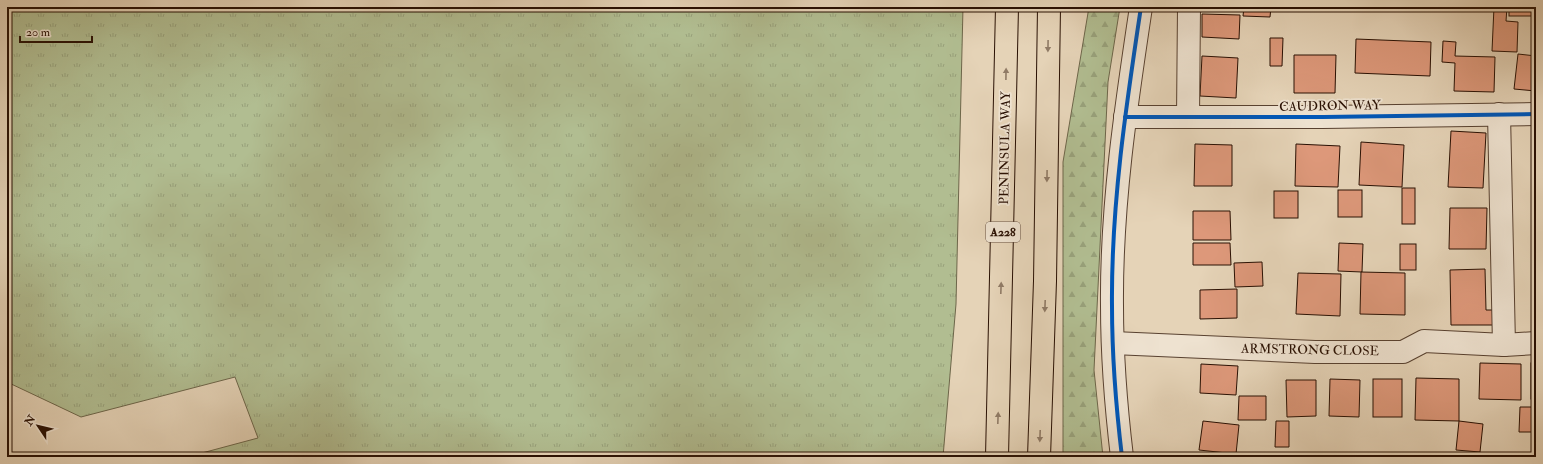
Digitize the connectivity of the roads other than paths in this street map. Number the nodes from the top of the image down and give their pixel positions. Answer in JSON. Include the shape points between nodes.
{"nodes":[{"id":1,"x":1007,"y":7,"type":"edge"},
{"id":2,"x":1049,"y":7,"type":"edge"},
{"id":3,"x":1141,"y":7,"type":"edge"},
{"id":4,"x":1189,"y":7,"type":"edge"},
{"id":5,"x":1499,"y":114,"type":"junction"},
{"id":6,"x":1536,"y":114,"type":"edge"},
{"id":7,"x":1125,"y":117,"type":"junction"},
{"id":8,"x":1188,"y":117,"type":"junction"},
{"id":9,"x":1536,"y":342,"type":"edge"},
{"id":10,"x":1113,"y":343,"type":"junction"},
{"id":11,"x":1504,"y":345,"type":"junction"},
{"id":12,"x":996,"y":457,"type":"edge"},
{"id":13,"x":1040,"y":457,"type":"edge"},
{"id":14,"x":1122,"y":457,"type":"edge"}],
"edges":[{"from":12,"to":1,"type":"main road","name":"PENINSULA WAY","number":"A228","one_way":true},
{"from":2,"to":13,"type":"main road","one_way":true},
{"from":3,"to":7,"type":"street"},
{"from":4,"to":8,"type":"street"},
{"from":5,"to":6,"type":"street","name":"CAUDRON WAY"},
{"from":5,"to":8,"type":"street","name":"CAUDRON WAY"},
{"from":5,"to":11,"type":"street"},
{"from":7,"to":8,"type":"street","name":"CAUDRON WAY"},
{"from":7,"to":10,"type":"street","via":[[1114,238]]},
{"from":9,"to":11,"type":"street","name":"ARMSTRONG CLOSE"},
{"from":10,"to":11,"type":"street","name":"ARMSTRONG CLOSE","via":[[1315,352],[1403,352],[1424,341]]},
{"from":10,"to":14,"type":"street"}]}
